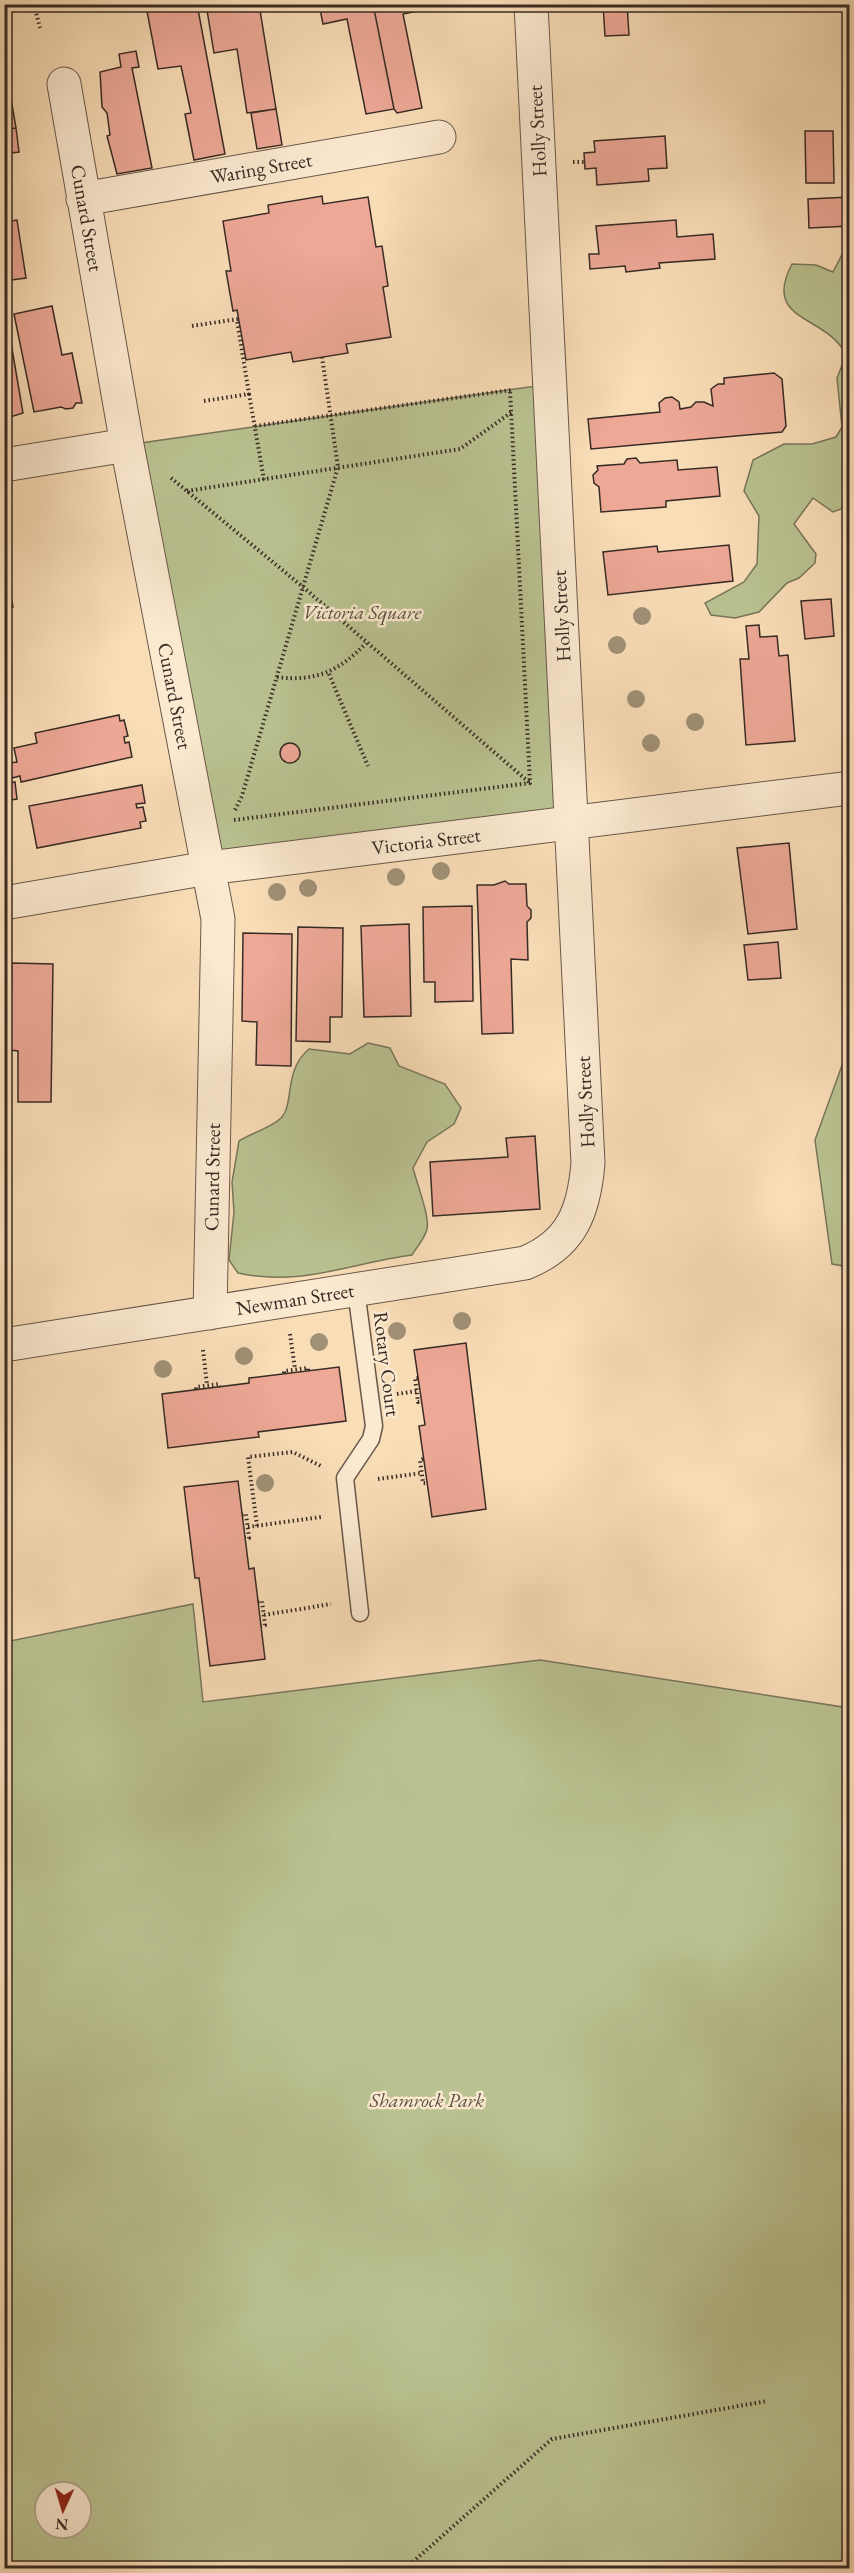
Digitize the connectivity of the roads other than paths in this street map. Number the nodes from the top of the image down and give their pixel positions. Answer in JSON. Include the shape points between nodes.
{"nodes":[{"id":1,"x":531,"y":4,"type":"edge"},
{"id":2,"x":64,"y":84,"type":"dead end"},
{"id":3,"x":439,"y":137,"type":"dead end"},
{"id":4,"x":83,"y":199,"type":"junction"},
{"id":5,"x":128,"y":445,"type":"junction"},
{"id":6,"x":4,"y":465,"type":"edge"},
{"id":7,"x":849,"y":788,"type":"edge"},
{"id":8,"x":572,"y":823,"type":"junction"},
{"id":9,"x":208,"y":868,"type":"junction"},
{"id":10,"x":4,"y":903,"type":"edge"},
{"id":11,"x":572,"y":1226,"type":"joint"},
{"id":12,"x":357,"y":1290,"type":"junction"},
{"id":13,"x":210,"y":1313,"type":"junction"},
{"id":14,"x":4,"y":1345,"type":"edge"},
{"id":15,"x":359,"y":1607,"type":"road end"}],
"edges":[{"from":1,"to":8,"type":"street","name":"Holly Street"},
{"from":2,"to":4,"type":"street","name":"Cunard Street"},
{"from":3,"to":4,"type":"street","name":"Waring Street"},
{"from":4,"to":5,"type":"street","name":"Cunard Street"},
{"from":5,"to":6,"type":"street"},
{"from":5,"to":9,"type":"street","name":"Cunard Street"},
{"from":7,"to":8,"type":"street","name":"Victoria Street"},
{"from":8,"to":9,"type":"street","name":"Victoria Street"},
{"from":8,"to":11,"type":"street","name":"Holly Street","via":[[588,1163],[584,1196]]},
{"from":9,"to":10,"type":"street","name":"Victoria Street"},
{"from":9,"to":13,"type":"street","name":"Cunard Street","via":[[218,919]]},
{"from":11,"to":12,"type":"street","name":"Newman Street","via":[[554,1248],[525,1263]]},
{"from":12,"to":13,"type":"street","name":"Newman Street"},
{"from":12,"to":15,"type":"lane","name":"Rotary Court","via":[[374,1426],[371,1439],[344,1481]]},
{"from":13,"to":14,"type":"street","name":"Newman Street"}]}
